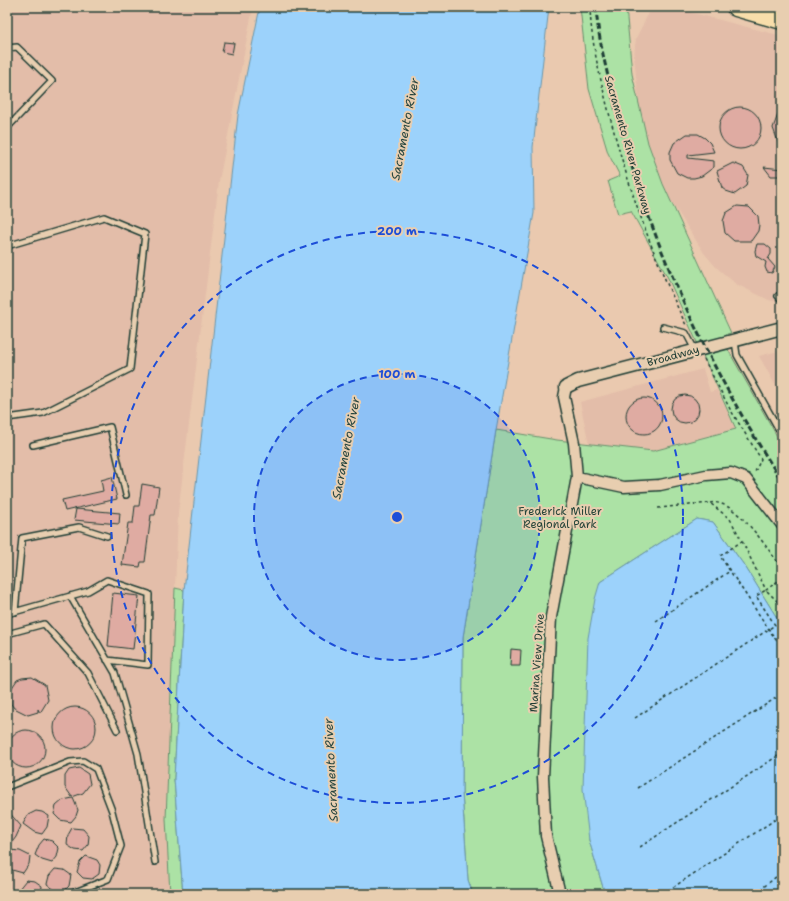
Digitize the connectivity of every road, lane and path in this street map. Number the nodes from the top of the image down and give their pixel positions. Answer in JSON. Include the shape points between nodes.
{"nodes":[{"id":1,"x":590,"y":7,"type":"edge"},
{"id":2,"x":736,"y":7,"type":"edge"},
{"id":3,"x":782,"y":20,"type":"edge"},
{"id":4,"x":7,"y":48,"type":"edge"},
{"id":5,"x":7,"y":128,"type":"edge"},
{"id":6,"x":7,"y":246,"type":"edge"},
{"id":7,"x":663,"y":328,"type":"dead end"},
{"id":8,"x":782,"y":328,"type":"edge"},
{"id":9,"x":689,"y":330,"type":"dead end"},
{"id":10,"x":735,"y":340,"type":"junction"},
{"id":11,"x":697,"y":349,"type":"junction"},
{"id":12,"x":566,"y":387,"type":"joint"},
{"id":13,"x":7,"y":418,"type":"edge"},
{"id":14,"x":782,"y":431,"type":"edge"},
{"id":15,"x":33,"y":444,"type":"dead end"},
{"id":16,"x":577,"y":477,"type":"junction"},
{"id":17,"x":749,"y":483,"type":"junction"},
{"id":18,"x":126,"y":495,"type":"dead end"},
{"id":19,"x":710,"y":503,"type":"junction"},
{"id":20,"x":658,"y":508,"type":"dead end"},
{"id":21,"x":782,"y":525,"type":"edge"},
{"id":22,"x":107,"y":536,"type":"dead end"},
{"id":23,"x":742,"y":541,"type":"junction"},
{"id":24,"x":782,"y":568,"type":"edge"},
{"id":25,"x":730,"y":571,"type":"junction"},
{"id":26,"x":782,"y":578,"type":"edge"},
{"id":27,"x":766,"y":590,"type":"junction"},
{"id":28,"x":70,"y":596,"type":"junction"},
{"id":29,"x":782,"y":606,"type":"edge"},
{"id":30,"x":14,"y":612,"type":"junction"},
{"id":31,"x":7,"y":614,"type":"edge"},
{"id":32,"x":656,"y":621,"type":"dead end"},
{"id":33,"x":768,"y":629,"type":"junction"},
{"id":34,"x":7,"y":634,"type":"edge"},
{"id":35,"x":782,"y":649,"type":"edge"},
{"id":36,"x":107,"y":660,"type":"junction"},
{"id":37,"x":782,"y":694,"type":"edge"},
{"id":38,"x":635,"y":718,"type":"dead end"},
{"id":39,"x":117,"y":730,"type":"dead end"},
{"id":40,"x":782,"y":753,"type":"edge"},
{"id":41,"x":7,"y":787,"type":"edge"},
{"id":42,"x":638,"y":788,"type":"dead end"},
{"id":43,"x":782,"y":815,"type":"edge"},
{"id":44,"x":640,"y":847,"type":"dead end"},
{"id":45,"x":156,"y":862,"type":"dead end"},
{"id":46,"x":782,"y":872,"type":"edge"},
{"id":47,"x":70,"y":894,"type":"edge"},
{"id":48,"x":560,"y":894,"type":"edge"},
{"id":49,"x":663,"y":894,"type":"edge"},
{"id":50,"x":755,"y":894,"type":"edge"}],
"edges":[{"from":1,"to":9,"type":"path","name":"Sacramento River Parkway","via":[[598,70],[629,183],[658,264]]},
{"from":2,"to":3,"type":"highway"},
{"from":4,"to":5,"type":"lane","via":[[18,47],[52,81]]},
{"from":6,"to":13,"type":"lane","via":[[104,217],[145,234],[130,369],[43,413]]},
{"from":7,"to":11,"type":"lane","via":[[686,333]]},
{"from":8,"to":10,"type":"street","name":"Broadway"},
{"from":10,"to":11,"type":"street","name":"Broadway"},
{"from":10,"to":14,"type":"lane","via":[[737,355]]},
{"from":11,"to":12,"type":"street","name":"Broadway","via":[[573,382]]},
{"from":11,"to":17,"type":"path","via":[[716,386],[761,459]]},
{"from":12,"to":16,"type":"street","name":"Marina View Drive","via":[[564,397],[574,443]]},
{"from":15,"to":18,"type":"lane","via":[[110,427]]},
{"from":16,"to":17,"type":"street","via":[[624,487],[660,485],[706,475],[731,473]]},
{"from":16,"to":48,"type":"street","name":"Marina View Drive","via":[[551,617],[544,753],[546,836]]},
{"from":17,"to":21,"type":"street"},
{"from":19,"to":20,"type":"path"},
{"from":19,"to":23,"type":"path","via":[[730,519]]},
{"from":19,"to":24,"type":"path","via":[[726,506],[740,516]]},
{"from":22,"to":30,"type":"lane","via":[[79,527],[22,538]]},
{"from":23,"to":25,"type":"path","via":[[720,556]]},
{"from":23,"to":27,"type":"path"},
{"from":25,"to":32,"type":"path"},
{"from":25,"to":33,"type":"path"},
{"from":26,"to":27,"type":"path"},
{"from":27,"to":29,"type":"path"},
{"from":27,"to":33,"type":"path","via":[[756,596],[775,625]]},
{"from":28,"to":30,"type":"lane"},
{"from":28,"to":36,"type":"lane"},
{"from":28,"to":36,"type":"lane","via":[[88,591],[107,580],[149,594],[148,665]]},
{"from":30,"to":31,"type":"lane"},
{"from":33,"to":35,"type":"path"},
{"from":33,"to":38,"type":"path"},
{"from":34,"to":39,"type":"lane","via":[[44,624],[88,673]]},
{"from":36,"to":45,"type":"lane","via":[[115,673],[138,754]]},
{"from":37,"to":42,"type":"path"},
{"from":40,"to":44,"type":"path"},
{"from":41,"to":47,"type":"lane","via":[[70,762],[83,760],[96,769],[112,811],[121,846],[108,878]]},
{"from":43,"to":49,"type":"path"},
{"from":46,"to":50,"type":"path"}]}
